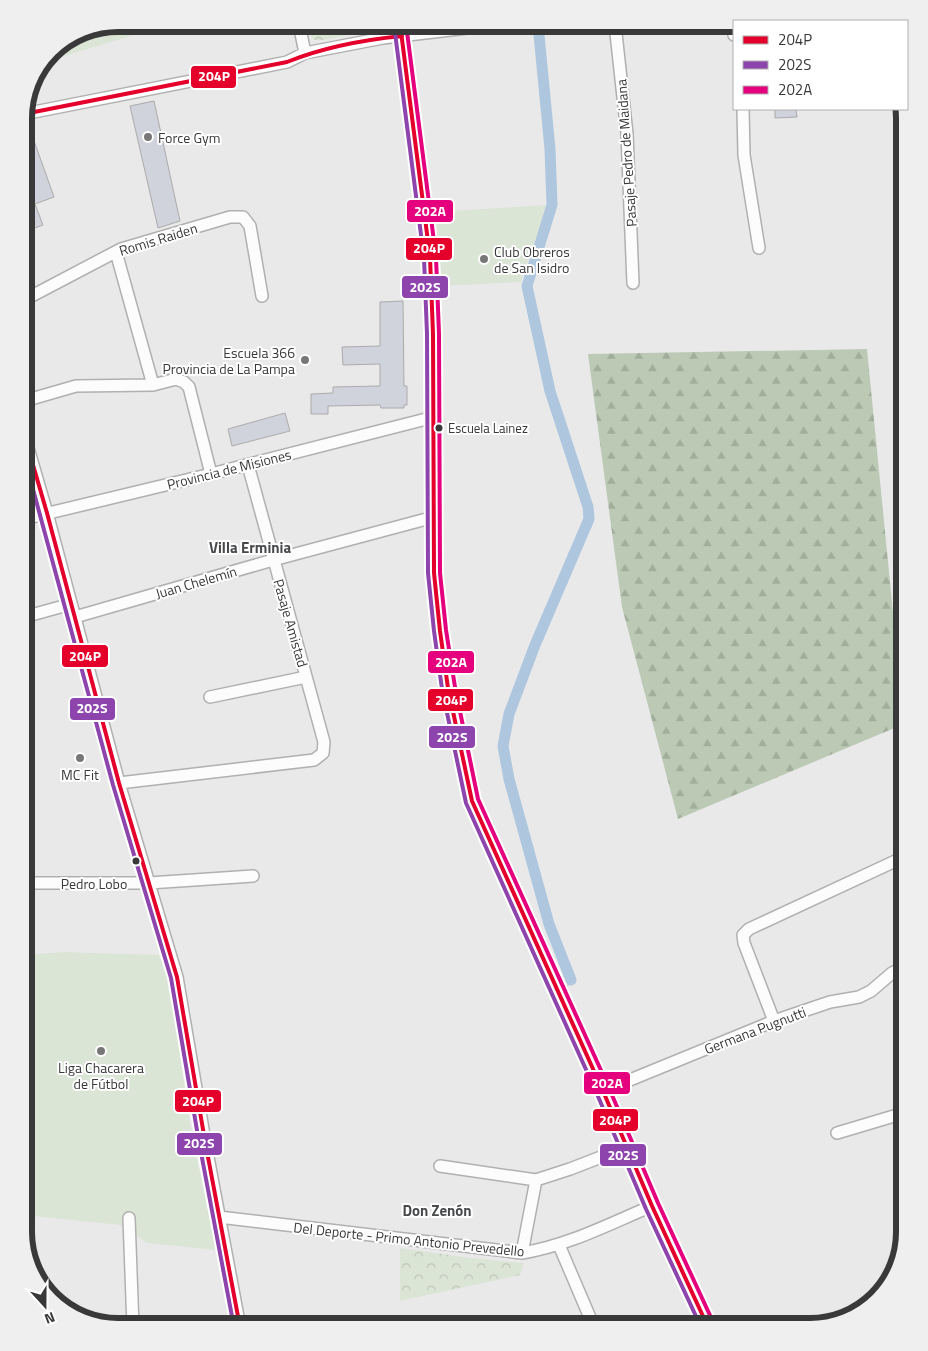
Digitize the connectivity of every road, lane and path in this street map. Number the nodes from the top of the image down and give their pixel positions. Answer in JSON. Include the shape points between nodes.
{"nodes":[{"id":1,"x":301,"y":32,"type":"edge"},
{"id":2,"x":401,"y":32,"type":"edge"},
{"id":3,"x":431,"y":32,"type":"edge"},
{"id":4,"x":616,"y":33,"type":"edge"},
{"id":5,"x":402,"y":36,"type":"junction"},
{"id":6,"x":306,"y":53,"type":"junction"},
{"id":7,"x":743,"y":110,"type":"edge"},
{"id":8,"x":33,"y":112,"type":"edge"},
{"id":9,"x":759,"y":248,"type":"dead end"},
{"id":10,"x":116,"y":252,"type":"junction"},
{"id":11,"x":633,"y":283,"type":"dead end"},
{"id":12,"x":33,"y":295,"type":"edge"},
{"id":13,"x":262,"y":296,"type":"dead end"},
{"id":14,"x":154,"y":385,"type":"junction"},
{"id":15,"x":33,"y":398,"type":"edge"},
{"id":16,"x":434,"y":417,"type":"junction"},
{"id":17,"x":33,"y":464,"type":"edge"},
{"id":18,"x":248,"y":465,"type":"junction"},
{"id":19,"x":211,"y":474,"type":"junction"},
{"id":20,"x":47,"y":513,"type":"junction"},
{"id":21,"x":33,"y":517,"type":"edge"},
{"id":22,"x":434,"y":517,"type":"junction"},
{"id":23,"x":273,"y":560,"type":"junction"},
{"id":24,"x":71,"y":604,"type":"junction"},
{"id":25,"x":33,"y":615,"type":"edge"},
{"id":26,"x":75,"y":617,"type":"junction"},
{"id":27,"x":306,"y":677,"type":"junction"},
{"id":28,"x":210,"y":697,"type":"dead end"},
{"id":29,"x":119,"y":784,"type":"junction"},
{"id":30,"x":896,"y":861,"type":"edge"},
{"id":31,"x":253,"y":876,"type":"dead end"},
{"id":32,"x":32,"y":883,"type":"edge"},
{"id":33,"x":149,"y":883,"type":"junction"},
{"id":34,"x":896,"y":971,"type":"edge"},
{"id":35,"x":774,"y":1021,"type":"junction"},
{"id":36,"x":603,"y":1091,"type":"junction"},
{"id":37,"x":896,"y":1115,"type":"edge"},
{"id":38,"x":837,"y":1133,"type":"dead end"},
{"id":39,"x":627,"y":1147,"type":"junction"},
{"id":40,"x":440,"y":1166,"type":"dead end"},
{"id":41,"x":536,"y":1180,"type":"junction"},
{"id":42,"x":652,"y":1206,"type":"junction"},
{"id":43,"x":219,"y":1217,"type":"junction"},
{"id":44,"x":129,"y":1218,"type":"dead end"},
{"id":45,"x":559,"y":1245,"type":"junction"},
{"id":46,"x":522,"y":1253,"type":"junction"},
{"id":47,"x":133,"y":1318,"type":"edge"},
{"id":48,"x":238,"y":1318,"type":"edge"},
{"id":49,"x":590,"y":1318,"type":"edge"},
{"id":50,"x":704,"y":1318,"type":"edge"}],
"edges":[{"from":1,"to":6,"type":"street"},
{"from":2,"to":5,"type":"street"},
{"from":3,"to":5,"type":"street"},
{"from":4,"to":11,"type":"street","name":"Pasaje Pedro de Maidana","via":[[627,134]]},
{"from":5,"to":6,"type":"street"},
{"from":5,"to":16,"type":"street","via":[[430,257]]},
{"from":6,"to":8,"type":"street","via":[[287,62]]},
{"from":7,"to":9,"type":"street","via":[[744,155]]},
{"from":10,"to":12,"type":"street","name":"Romis Raiden"},
{"from":10,"to":13,"type":"street","name":"Romis Raiden","via":[[230,217],[243,217],[250,226]]},
{"from":10,"to":14,"type":"street"},
{"from":14,"to":15,"type":"street","via":[[76,386]]},
{"from":14,"to":19,"type":"street","via":[[176,379],[189,387]]},
{"from":16,"to":18,"type":"street","name":"Provincia de Misiones"},
{"from":16,"to":22,"type":"street"},
{"from":17,"to":20,"type":"street"},
{"from":18,"to":19,"type":"street","name":"Provincia de Misiones"},
{"from":18,"to":23,"type":"street","name":"Pasaje Amistad"},
{"from":19,"to":20,"type":"street","name":"Provincia de Misiones"},
{"from":20,"to":21,"type":"street","name":"Provincia de Misiones"},
{"from":20,"to":24,"type":"street"},
{"from":22,"to":23,"type":"street","name":"Juan Chelemín"},
{"from":22,"to":36,"type":"street","via":[[437,610],[472,801]]},
{"from":23,"to":26,"type":"street","name":"Juan Chelemín"},
{"from":23,"to":27,"type":"street","name":"Pasaje Amistad"},
{"from":24,"to":25,"type":"street"},
{"from":24,"to":26,"type":"street"},
{"from":26,"to":29,"type":"street"},
{"from":27,"to":28,"type":"street"},
{"from":27,"to":29,"type":"street","name":"Pasaje Amistad","via":[[324,742],[322,753],[314,760]]},
{"from":29,"to":33,"type":"street"},
{"from":30,"to":35,"type":"street","via":[[749,929],[743,935]]},
{"from":31,"to":33,"type":"street","name":"Pedro Lobo"},
{"from":32,"to":33,"type":"street","name":"Pedro Lobo"},
{"from":33,"to":43,"type":"street","via":[[177,977]]},
{"from":34,"to":35,"type":"street","name":"Germana Pugnutti","via":[[858,997],[830,1002]]},
{"from":35,"to":36,"type":"street","name":"Germana Pugnutti"},
{"from":36,"to":39,"type":"street"},
{"from":37,"to":38,"type":"street"},
{"from":39,"to":41,"type":"street"},
{"from":39,"to":42,"type":"street"},
{"from":40,"to":41,"type":"street"},
{"from":41,"to":46,"type":"street"},
{"from":42,"to":45,"type":"street","name":"Del Deporte - Primo Antonio Prevedello"},
{"from":42,"to":50,"type":"street"},
{"from":43,"to":46,"type":"street","name":"Del Deporte - Primo Antonio Prevedello"},
{"from":43,"to":48,"type":"street"},
{"from":44,"to":47,"type":"street"},
{"from":45,"to":46,"type":"street","name":"Del Deporte - Primo Antonio Prevedello"},
{"from":45,"to":49,"type":"street"}]}
